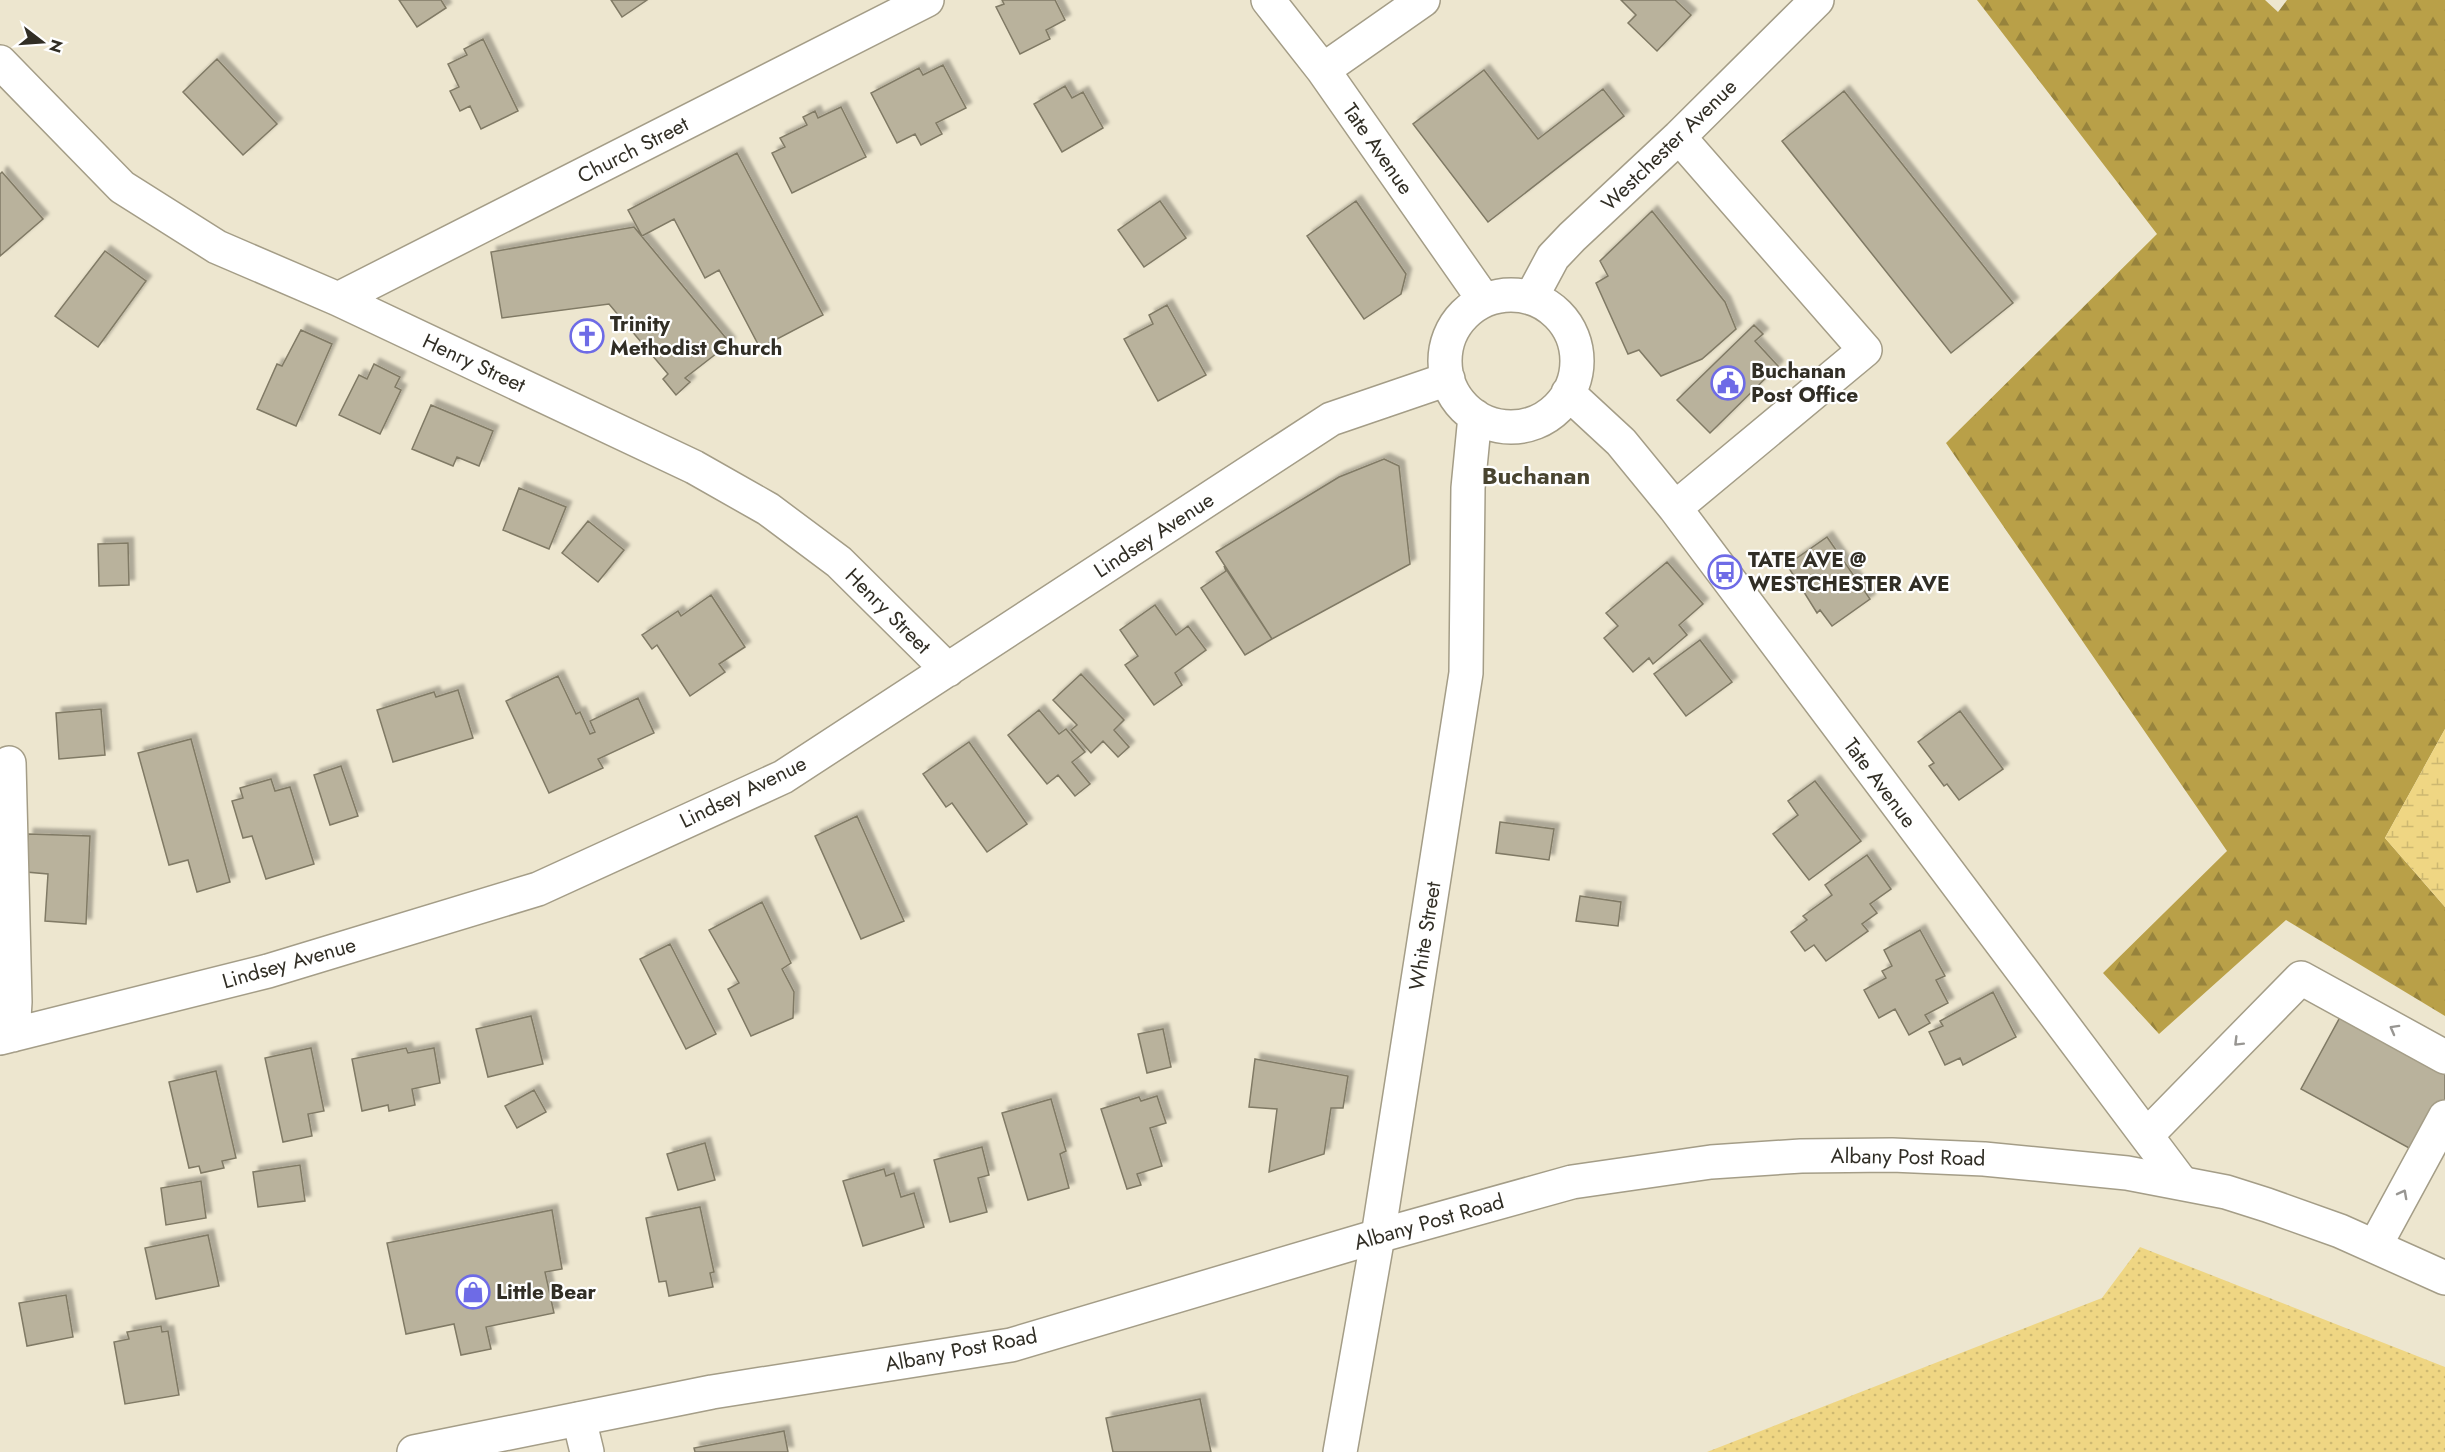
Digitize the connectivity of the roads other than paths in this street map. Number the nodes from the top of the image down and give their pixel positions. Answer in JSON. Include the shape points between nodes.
{"nodes":[{"id":1,"x":927,"y":0,"type":"edge"},
{"id":2,"x":1268,"y":0,"type":"edge"},
{"id":3,"x":1423,"y":0,"type":"edge"},
{"id":4,"x":1817,"y":0,"type":"edge"},
{"id":5,"x":0,"y":62,"type":"edge"},
{"id":6,"x":1323,"y":70,"type":"junction"},
{"id":7,"x":1679,"y":138,"type":"junction"},
{"id":8,"x":1531,"y":298,"type":"junction"},
{"id":9,"x":338,"y":299,"type":"junction"},
{"id":10,"x":1484,"y":300,"type":"junction"},
{"id":11,"x":1448,"y":379,"type":"junction"},
{"id":12,"x":1568,"y":393,"type":"junction"},
{"id":13,"x":1475,"y":416,"type":"junction"},
{"id":14,"x":1676,"y":508,"type":"junction"},
{"id":15,"x":948,"y":670,"type":"junction"},
{"id":16,"x":9,"y":763,"type":"dead end"},
{"id":17,"x":6,"y":1037,"type":"edge"},
{"id":18,"x":2445,"y":1057,"type":"edge"},
{"id":19,"x":2445,"y":1117,"type":"edge"},
{"id":20,"x":2147,"y":1135,"type":"junction"},
{"id":21,"x":2181,"y":1182,"type":"junction"},
{"id":22,"x":1378,"y":1236,"type":"junction"},
{"id":23,"x":2375,"y":1246,"type":"junction"},
{"id":24,"x":2445,"y":1278,"type":"edge"},
{"id":25,"x":579,"y":1419,"type":"junction"},
{"id":26,"x":418,"y":1452,"type":"edge"},
{"id":27,"x":587,"y":1452,"type":"edge"},
{"id":28,"x":1340,"y":1452,"type":"edge"}],
"edges":[{"from":1,"to":9,"type":"street","name":"Church Street"},
{"from":2,"to":6,"type":"street","name":"Tate Avenue"},
{"from":3,"to":6,"type":"street"},
{"from":4,"to":7,"type":"street","name":"Westchester Avenue"},
{"from":5,"to":9,"type":"street","name":"Henry Street","via":[[122,187],[217,247]]},
{"from":6,"to":10,"type":"street","name":"Tate Avenue"},
{"from":7,"to":8,"type":"street","name":"Westchester Avenue","via":[[1553,257]]},
{"from":7,"to":14,"type":"street","via":[[1865,350]]},
{"from":8,"to":10,"type":"street","via":[[1505,295]]},
{"from":8,"to":12,"type":"street","via":[[1555,312],[1572,335],[1576,365]]},
{"from":9,"to":15,"type":"street","name":"Henry Street","via":[[694,467],[768,509],[839,562]]},
{"from":10,"to":11,"type":"street","via":[[1463,315],[1452,331],[1446,350]]},
{"from":11,"to":13,"type":"street","via":[[1454,394]]},
{"from":11,"to":15,"type":"street","name":"Lindsey Avenue","via":[[1331,419]]},
{"from":12,"to":13,"type":"street","via":[[1551,413],[1527,424],[1502,426]]},
{"from":12,"to":14,"type":"street","name":"Tate Avenue","via":[[1621,442]]},
{"from":13,"to":22,"type":"street","name":"White Street","via":[[1468,488],[1466,673]]},
{"from":14,"to":20,"type":"street","name":"Tate Avenue"},
{"from":15,"to":17,"type":"street","name":"Lindsey Avenue","via":[[783,777],[538,889],[268,971]]},
{"from":16,"to":17,"type":"street","via":[[15,1002]]},
{"from":18,"to":20,"type":"street","one_way":true,"via":[[2301,978]]},
{"from":23,"to":19,"type":"street","one_way":true},
{"from":20,"to":21,"type":"street","name":"Tate Avenue"},
{"from":21,"to":22,"type":"street","name":"Albany Post Road","via":[[2086,1167],[1984,1159],[1892,1155],[1758,1158],[1572,1182]]},
{"from":21,"to":23,"type":"street","name":"Albany Post Road","via":[[2276,1208]]},
{"from":22,"to":25,"type":"street","name":"Albany Post Road","via":[[1011,1345],[712,1392]]},
{"from":22,"to":28,"type":"street","name":"White Street"},
{"from":23,"to":24,"type":"street","name":"Albany Post Road"},
{"from":25,"to":26,"type":"street","name":"Albany Post Road"},
{"from":25,"to":27,"type":"street"}]}
